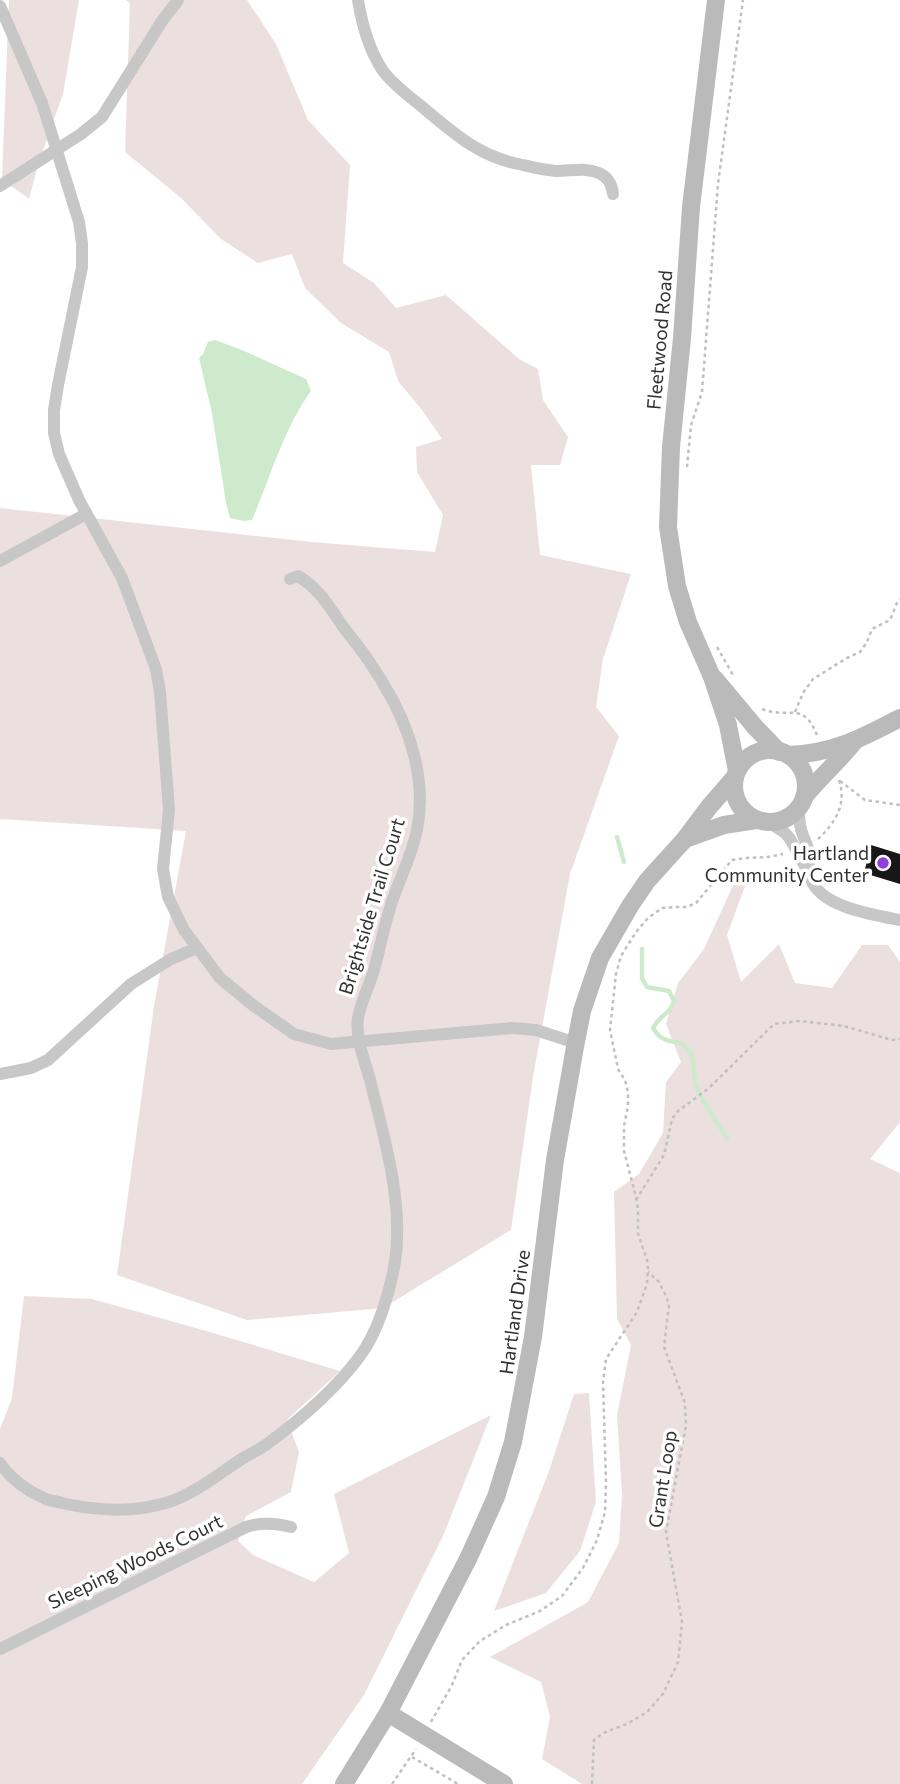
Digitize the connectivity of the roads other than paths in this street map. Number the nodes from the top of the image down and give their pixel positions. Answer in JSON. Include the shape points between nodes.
{"nodes":[{"id":1,"x":178,"y":0,"type":"edge"},
{"id":2,"x":358,"y":0,"type":"edge"},
{"id":3,"x":716,"y":0,"type":"edge"},
{"id":4,"x":0,"y":6,"type":"edge"},
{"id":5,"x":56,"y":150,"type":"junction"},
{"id":6,"x":0,"y":186,"type":"edge"},
{"id":7,"x":613,"y":194,"type":"dead end"},
{"id":8,"x":86,"y":514,"type":"junction"},
{"id":9,"x":0,"y":561,"type":"edge"},
{"id":10,"x":290,"y":579,"type":"dead end"},
{"id":11,"x":712,"y":677,"type":"junction"},
{"id":12,"x":900,"y":718,"type":"edge"},
{"id":13,"x":854,"y":742,"type":"junction"},
{"id":14,"x":783,"y":754,"type":"junction"},
{"id":15,"x":736,"y":774,"type":"junction"},
{"id":16,"x":801,"y":802,"type":"junction"},
{"id":17,"x":762,"y":821,"type":"junction"},
{"id":18,"x":685,"y":839,"type":"junction"},
{"id":19,"x":808,"y":870,"type":"junction"},
{"id":20,"x":900,"y":920,"type":"edge"},
{"id":21,"x":197,"y":948,"type":"junction"},
{"id":22,"x":359,"y":1041,"type":"junction"},
{"id":23,"x":576,"y":1042,"type":"junction"},
{"id":24,"x":0,"y":1074,"type":"edge"},
{"id":25,"x":0,"y":1463,"type":"edge"},
{"id":26,"x":291,"y":1527,"type":"dead end"},
{"id":27,"x":0,"y":1649,"type":"edge"},
{"id":28,"x":388,"y":1713,"type":"junction"},
{"id":29,"x":344,"y":1784,"type":"edge"},
{"id":30,"x":504,"y":1784,"type":"edge"}],
"edges":[{"from":1,"to":5,"type":"street","via":[[102,117]]},
{"from":2,"to":7,"type":"street","via":[[368,41],[385,73],[451,131],[496,158],[552,171],[584,169],[603,174],[612,184]]},
{"from":3,"to":11,"type":"main road","name":"Fleetwood Road","via":[[691,207],[668,513],[677,586]]},
{"from":4,"to":5,"type":"street","via":[[42,103]]},
{"from":5,"to":6,"type":"street"},
{"from":5,"to":8,"type":"street","via":[[79,222],[82,267],[54,410],[54,433]]},
{"from":8,"to":9,"type":"street"},
{"from":8,"to":21,"type":"street","via":[[122,578],[156,669],[169,810],[163,869],[168,897]]},
{"from":10,"to":22,"type":"street","name":"Brightside Trail Court","via":[[298,576],[308,582],[367,657],[403,724],[418,773],[417,829],[357,1020]]},
{"from":11,"to":14,"type":"main road","name":"Fleetwood Road"},
{"from":11,"to":15,"type":"main road","name":"Fleetwood Road","via":[[728,725]]},
{"from":12,"to":13,"type":"main road","name":"Hartland Drive"},
{"from":13,"to":14,"type":"main road","name":"Hartland Drive","via":[[813,754]]},
{"from":13,"to":16,"type":"main road","name":"Hartland Drive"},
{"from":14,"to":15,"type":"main road","name":"Hartland Drive","via":[[753,754]]},
{"from":14,"to":16,"type":"main road","via":[[803,773],[806,785]]},
{"from":15,"to":17,"type":"main road","via":[[738,805]]},
{"from":15,"to":18,"type":"main road","name":"Hartland Drive"},
{"from":16,"to":17,"type":"main road","name":"Hartland Drive","via":[[780,821]]},
{"from":16,"to":19,"type":"street"},
{"from":17,"to":18,"type":"main road","name":"Hartland Drive","via":[[724,825]]},
{"from":17,"to":19,"type":"street","via":[[788,836]]},
{"from":18,"to":23,"type":"main road","name":"Hartland Drive","via":[[647,881],[600,958]]},
{"from":19,"to":20,"type":"street","via":[[817,892],[835,903]]},
{"from":21,"to":22,"type":"street","via":[[220,978],[294,1034],[331,1044]]},
{"from":21,"to":24,"type":"street","via":[[131,984],[48,1060]]},
{"from":22,"to":23,"type":"street","via":[[512,1028]]},
{"from":22,"to":25,"type":"street","name":"Brightside Trail Court","via":[[397,1206],[397,1238],[395,1262],[376,1326],[346,1373],[266,1445],[170,1502],[120,1510],[76,1506],[44,1498],[8,1475]]},
{"from":23,"to":28,"type":"main road","name":"Hartland Drive","via":[[513,1443],[496,1497],[468,1559]]},
{"from":26,"to":27,"type":"street","name":"Sleeping Woods Court","via":[[261,1523],[246,1527]]},
{"from":28,"to":29,"type":"main road","name":"Hartland Drive"},
{"from":28,"to":30,"type":"main road"}]}
